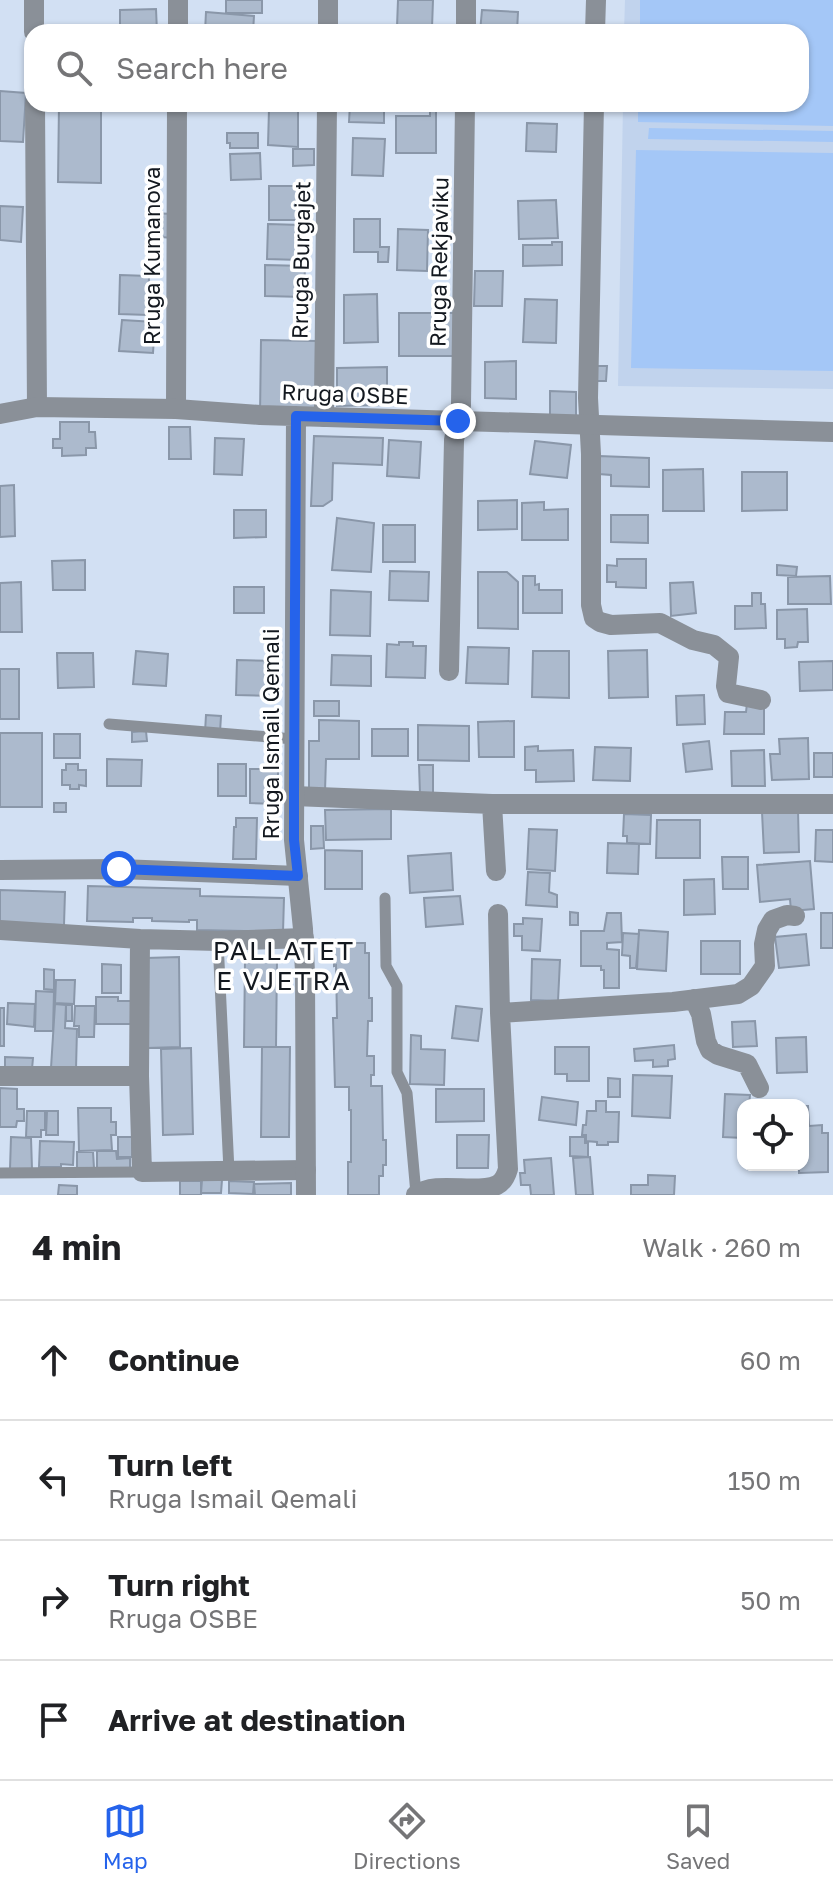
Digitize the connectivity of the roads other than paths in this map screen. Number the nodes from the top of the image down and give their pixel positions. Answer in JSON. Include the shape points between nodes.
{"nodes":[{"id":1,"x":34,"y":0,"type":"edge"},
{"id":2,"x":178,"y":0,"type":"edge"},
{"id":3,"x":328,"y":0,"type":"edge"},
{"id":4,"x":466,"y":0,"type":"edge"},
{"id":5,"x":596,"y":0,"type":"edge"},
{"id":6,"x":34,"y":24,"type":"edge"},
{"id":7,"x":178,"y":24,"type":"edge"},
{"id":8,"x":328,"y":24,"type":"edge"},
{"id":9,"x":466,"y":24,"type":"edge"},
{"id":10,"x":595,"y":24,"type":"edge"},
{"id":11,"x":35,"y":112,"type":"edge"},
{"id":12,"x":177,"y":112,"type":"edge"},
{"id":13,"x":327,"y":112,"type":"edge"},
{"id":14,"x":465,"y":112,"type":"edge"},
{"id":15,"x":594,"y":112,"type":"edge"},
{"id":16,"x":37,"y":407,"type":"junction"},
{"id":17,"x":176,"y":409,"type":"junction"},
{"id":18,"x":0,"y":414,"type":"edge"},
{"id":19,"x":296,"y":416,"type":"junction"},
{"id":20,"x":324,"y":417,"type":"junction"},
{"id":21,"x":458,"y":421,"type":"junction"},
{"id":22,"x":590,"y":425,"type":"junction"},
{"id":23,"x":833,"y":432,"type":"edge"},
{"id":24,"x":449,"y":671,"type":"dead end"},
{"id":25,"x":761,"y":700,"type":"dead end"},
{"id":26,"x":109,"y":724,"type":"dead end"},
{"id":27,"x":294,"y":739,"type":"junction"},
{"id":28,"x":294,"y":796,"type":"junction"},
{"id":29,"x":492,"y":804,"type":"junction"},
{"id":30,"x":833,"y":804,"type":"edge"},
{"id":31,"x":0,"y":870,"type":"edge"},
{"id":32,"x":496,"y":871,"type":"dead end"},
{"id":33,"x":298,"y":876,"type":"junction"},
{"id":34,"x":385,"y":898,"type":"dead end"},
{"id":35,"x":498,"y":914,"type":"dead end"},
{"id":36,"x":795,"y":916,"type":"dead end"},
{"id":37,"x":0,"y":930,"type":"edge"},
{"id":38,"x":304,"y":938,"type":"junction"},
{"id":39,"x":140,"y":939,"type":"junction"},
{"id":40,"x":218,"y":941,"type":"junction"},
{"id":41,"x":694,"y":999,"type":"junction"},
{"id":42,"x":500,"y":1013,"type":"junction"},
{"id":43,"x":0,"y":1076,"type":"edge"},
{"id":44,"x":139,"y":1076,"type":"junction"},
{"id":45,"x":759,"y":1088,"type":"dead end"},
{"id":46,"x":306,"y":1170,"type":"junction"},
{"id":47,"x":229,"y":1171,"type":"junction"},
{"id":48,"x":141,"y":1172,"type":"junction"},
{"id":49,"x":0,"y":1173,"type":"edge"},
{"id":50,"x":306,"y":1195,"type":"edge"},
{"id":51,"x":416,"y":1195,"type":"edge"}],
"edges":[{"from":1,"to":6,"type":"street"},
{"from":2,"to":7,"type":"street"},
{"from":3,"to":8,"type":"street"},
{"from":4,"to":9,"type":"street"},
{"from":5,"to":10,"type":"street"},
{"from":11,"to":16,"type":"street"},
{"from":12,"to":17,"type":"street","name":"Rruga Kumanova"},
{"from":13,"to":20,"type":"street","name":"Rruga Burgajet"},
{"from":14,"to":21,"type":"street","name":"Rruga Rekjaviku"},
{"from":15,"to":22,"type":"street"},
{"from":16,"to":17,"type":"street","name":"Rruga OSBE"},
{"from":16,"to":18,"type":"street","name":"Rruga OSBE"},
{"from":17,"to":19,"type":"street","name":"Rruga OSBE"},
{"from":19,"to":20,"type":"street","name":"Rruga OSBE"},
{"from":19,"to":27,"type":"street","name":"Rruga Ismail Qemali"},
{"from":20,"to":21,"type":"street","name":"Rruga OSBE"},
{"from":21,"to":22,"type":"street","name":"Rruga OSBE"},
{"from":21,"to":24,"type":"street","name":"Rruga Rekjaviku"},
{"from":22,"to":23,"type":"street","name":"Rruga OSBE"},
{"from":22,"to":25,"type":"street","via":[[594,618],[611,625],[660,623],[714,645],[729,657],[728,693]]},
{"from":26,"to":27,"type":"lane"},
{"from":27,"to":28,"type":"street","name":"Rruga Ismail Qemali"},
{"from":28,"to":29,"type":"street"},
{"from":28,"to":33,"type":"street","name":"Rruga Ismail Qemali"},
{"from":29,"to":30,"type":"street"},
{"from":29,"to":32,"type":"street"},
{"from":31,"to":33,"type":"street"},
{"from":33,"to":38,"type":"street","name":"Rruga Ismail Qemali"},
{"from":34,"to":51,"type":"lane","via":[[386,966],[397,986],[397,1072],[407,1093]]},
{"from":35,"to":42,"type":"street"},
{"from":36,"to":41,"type":"street","via":[[773,920],[764,944],[765,966],[751,986],[738,994]]},
{"from":37,"to":39,"type":"street"},
{"from":38,"to":40,"type":"street"},
{"from":38,"to":46,"type":"street","name":"Rruga Ismail Qemali"},
{"from":39,"to":40,"type":"street"},
{"from":39,"to":44,"type":"street"},
{"from":40,"to":47,"type":"lane"},
{"from":41,"to":42,"type":"street"},
{"from":41,"to":45,"type":"street","via":[[710,1050],[747,1064]]},
{"from":42,"to":51,"type":"street","via":[[505,1177],[488,1187],[425,1189]]},
{"from":43,"to":44,"type":"street"},
{"from":44,"to":48,"type":"street"},
{"from":46,"to":47,"type":"street"},
{"from":46,"to":50,"type":"street","name":"Rruga Ismail Qemali"},
{"from":47,"to":48,"type":"street"},
{"from":48,"to":49,"type":"lane"}]}
